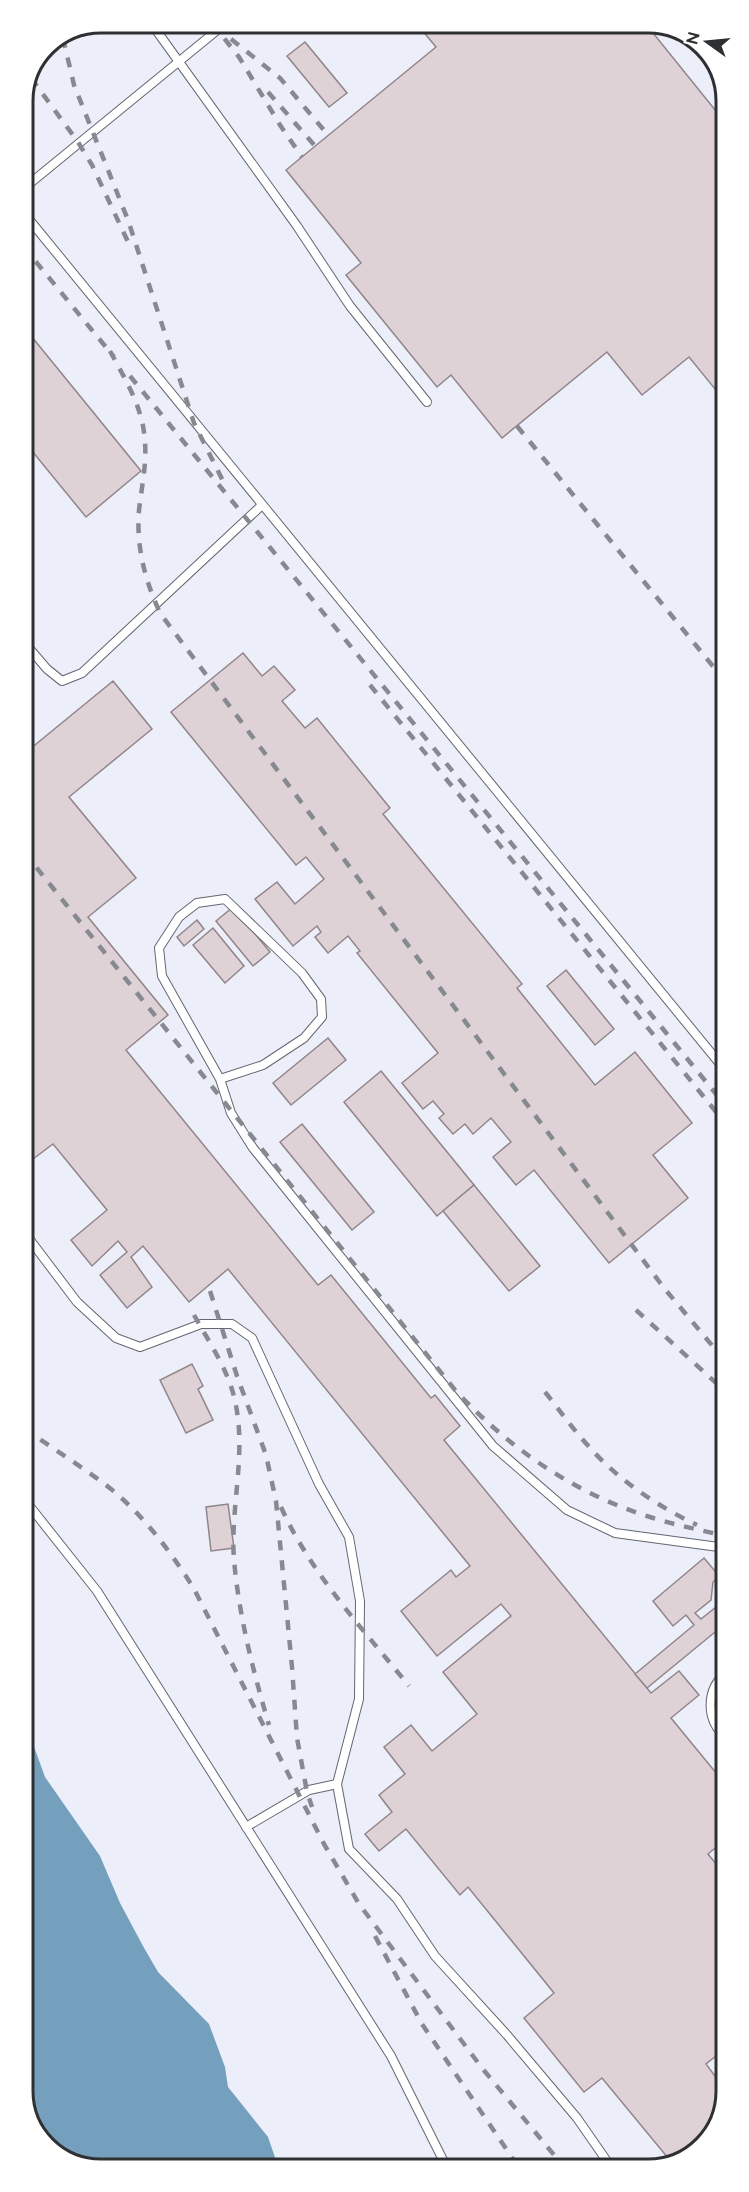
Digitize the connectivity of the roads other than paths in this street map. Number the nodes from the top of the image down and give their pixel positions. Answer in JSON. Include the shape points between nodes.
{"nodes":[{"id":1,"x":159,"y":33,"type":"edge"},
{"id":2,"x":212,"y":33,"type":"edge"},
{"id":3,"x":179,"y":60,"type":"junction"},
{"id":4,"x":33,"y":181,"type":"edge"},
{"id":5,"x":33,"y":224,"type":"edge"},
{"id":6,"x":427,"y":402,"type":"dead end"},
{"id":7,"x":262,"y":505,"type":"junction"},
{"id":8,"x":33,"y":653,"type":"edge"},
{"id":9,"x":716,"y":1059,"type":"edge"},
{"id":10,"x":220,"y":1079,"type":"junction"},
{"id":11,"x":33,"y":1244,"type":"edge"},
{"id":12,"x":33,"y":1510,"type":"edge"},
{"id":13,"x":716,"y":1547,"type":"edge"},
{"id":14,"x":716,"y":1686,"type":"edge"},
{"id":15,"x":716,"y":1726,"type":"edge"},
{"id":16,"x":337,"y":1784,"type":"junction"},
{"id":17,"x":246,"y":1827,"type":"junction"},
{"id":18,"x":442,"y":2159,"type":"edge"},
{"id":19,"x":605,"y":2159,"type":"edge"}],
"edges":[{"from":1,"to":3,"type":"lane"},
{"from":2,"to":3,"type":"lane"},
{"from":3,"to":4,"type":"lane"},
{"from":3,"to":6,"type":"lane","via":[[350,306]]},
{"from":5,"to":7,"type":"lane"},
{"from":7,"to":8,"type":"lane","via":[[82,673],[62,681]]},
{"from":7,"to":9,"type":"lane"},
{"from":10,"to":10,"type":"lane","via":[[263,1065],[304,1038],[322,1017],[321,999],[302,972],[225,899],[197,903],[178,916],[159,948],[162,976]]},
{"from":10,"to":13,"type":"lane","via":[[231,1113],[253,1148],[493,1446],[567,1510],[615,1533]]},
{"from":11,"to":16,"type":"lane","via":[[77,1302],[116,1338],[140,1347],[201,1324],[232,1324],[252,1338],[349,1537],[360,1601],[359,1699]]},
{"from":12,"to":17,"type":"lane","via":[[97,1591]]},
{"from":14,"to":15,"type":"lane","via":[[710,1703]]},
{"from":16,"to":17,"type":"lane","via":[[309,1790]]},
{"from":16,"to":19,"type":"lane","via":[[349,1848],[397,1899],[435,1956],[577,2118]]},
{"from":17,"to":18,"type":"lane","via":[[391,2056]]}]}
